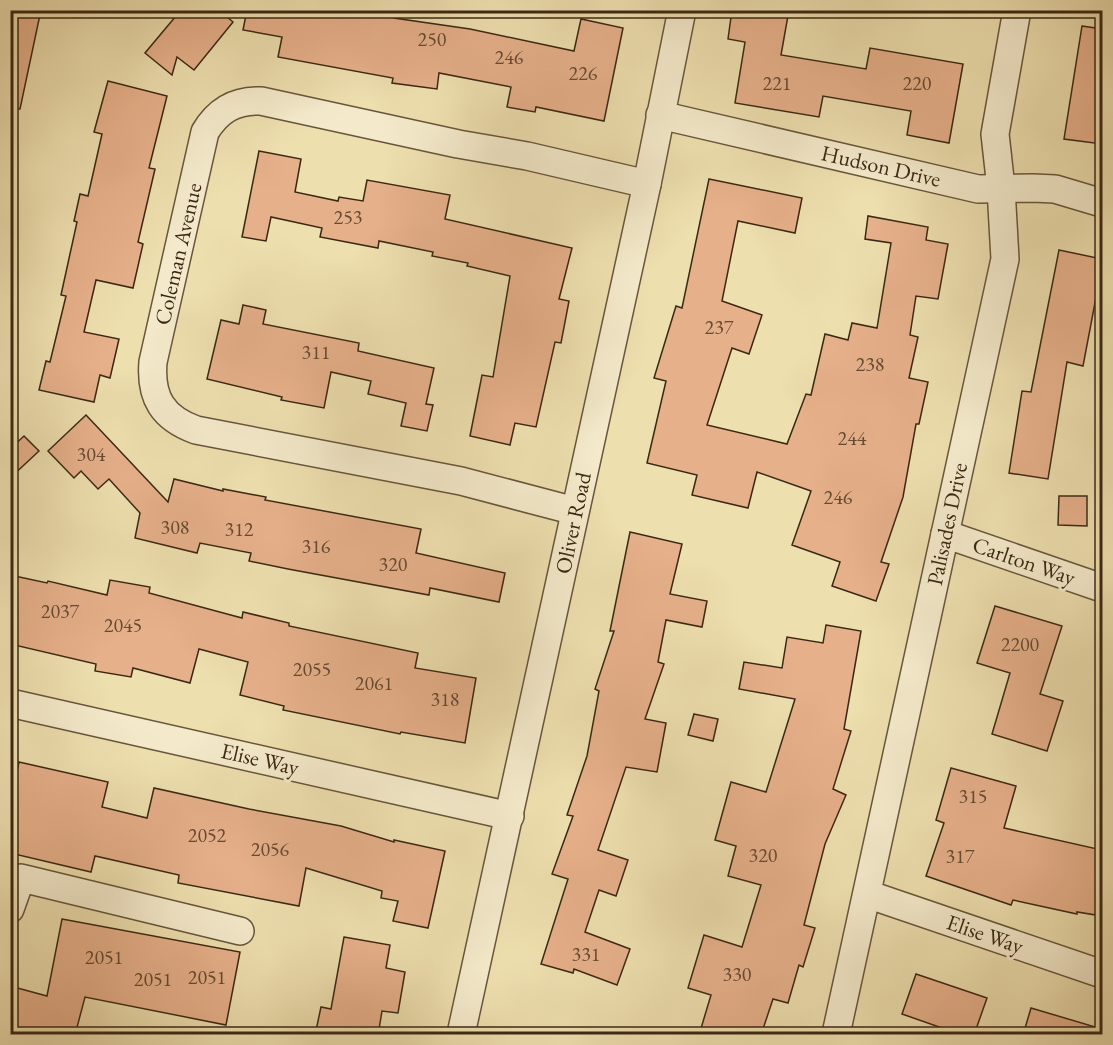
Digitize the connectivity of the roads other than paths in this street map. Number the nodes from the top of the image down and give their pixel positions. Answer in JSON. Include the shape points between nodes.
{"nodes":[{"id":1,"x":682,"y":10,"type":"edge"},
{"id":2,"x":1017,"y":10,"type":"edge"},
{"id":3,"x":660,"y":116,"type":"junction"},
{"id":4,"x":646,"y":184,"type":"junction"},
{"id":5,"x":1001,"y":188,"type":"junction"},
{"id":6,"x":1102,"y":203,"type":"edge"},
{"id":7,"x":575,"y":511,"type":"junction"},
{"id":8,"x":945,"y":534,"type":"junction"},
{"id":9,"x":1102,"y":588,"type":"edge"},
{"id":10,"x":10,"y":703,"type":"edge"},
{"id":11,"x":510,"y":816,"type":"junction"},
{"id":12,"x":867,"y":894,"type":"junction"},
{"id":13,"x":10,"y":909,"type":"edge"},
{"id":14,"x":240,"y":931,"type":"dead end"},
{"id":15,"x":1102,"y":974,"type":"edge"},
{"id":16,"x":460,"y":1035,"type":"edge"},
{"id":17,"x":836,"y":1035,"type":"edge"}],
"edges":[{"from":1,"to":3,"type":"street","name":"Oliver Road"},
{"from":2,"to":5,"type":"street","name":"Palisades Drive","via":[[996,126]]},
{"from":3,"to":4,"type":"street","name":"Oliver Road"},
{"from":3,"to":5,"type":"street","name":"Hudson Drive","via":[[978,189]]},
{"from":4,"to":7,"type":"street","name":"Oliver Road"},
{"from":4,"to":7,"type":"street","name":"Coleman Avenue","via":[[261,100],[235,104],[212,120],[205,132],[153,362],[152,378],[161,405],[171,417],[196,430],[461,481]]},
{"from":5,"to":6,"type":"street","name":"Hudson Drive","via":[[1054,189]]},
{"from":5,"to":8,"type":"street","name":"Palisades Drive","via":[[1005,259]]},
{"from":7,"to":11,"type":"street","name":"Oliver Road"},
{"from":8,"to":9,"type":"street","name":"Carlton Way"},
{"from":8,"to":12,"type":"street","name":"Palisades Drive"},
{"from":10,"to":11,"type":"street","name":"Elise Way"},
{"from":11,"to":16,"type":"street","name":"Oliver Road"},
{"from":12,"to":15,"type":"street","name":"Elise Way"},
{"from":12,"to":17,"type":"street","name":"Palisades Drive"},
{"from":13,"to":14,"type":"street","via":[[21,878]]}]}
